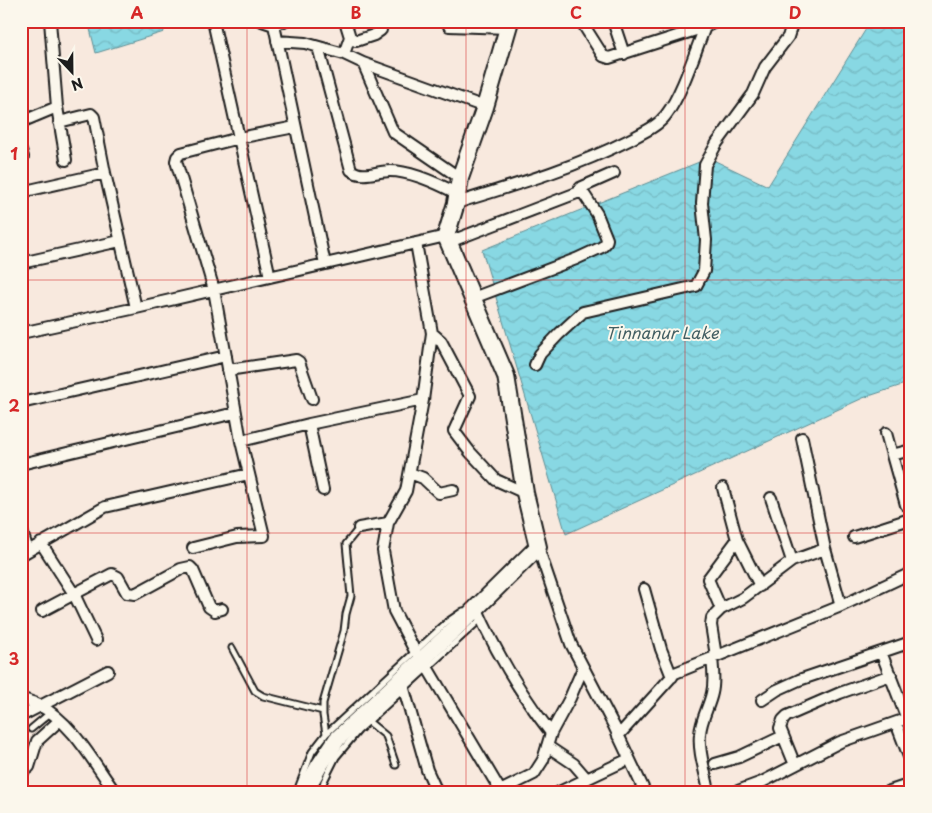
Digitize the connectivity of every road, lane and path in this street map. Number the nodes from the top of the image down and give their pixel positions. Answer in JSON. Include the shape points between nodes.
{"nodes":[{"id":1,"x":50,"y":21,"type":"edge"},
{"id":2,"x":262,"y":21,"type":"edge"},
{"id":3,"x":284,"y":21,"type":"edge"},
{"id":4,"x":344,"y":21,"type":"edge"},
{"id":5,"x":380,"y":21,"type":"edge"},
{"id":6,"x":581,"y":21,"type":"edge"},
{"id":7,"x":613,"y":21,"type":"edge"},
{"id":8,"x":718,"y":21,"type":"edge"},
{"id":9,"x":794,"y":21,"type":"edge"},
{"id":10,"x":216,"y":22,"type":"edge"},
{"id":11,"x":509,"y":24,"type":"edge"},
{"id":12,"x":274,"y":25,"type":"junction"},
{"id":13,"x":449,"y":26,"type":"dead end"},
{"id":14,"x":705,"y":27,"type":"junction"},
{"id":15,"x":350,"y":37,"type":"junction"},
{"id":16,"x":277,"y":41,"type":"junction"},
{"id":17,"x":318,"y":47,"type":"junction"},
{"id":18,"x":344,"y":54,"type":"junction"},
{"id":19,"x":624,"y":54,"type":"junction"},
{"id":20,"x":363,"y":63,"type":"junction"},
{"id":21,"x":57,"y":107,"type":"junction"},
{"id":22,"x":485,"y":107,"type":"junction"},
{"id":23,"x":21,"y":122,"type":"edge"},
{"id":24,"x":60,"y":122,"type":"junction"},
{"id":25,"x":295,"y":127,"type":"junction"},
{"id":26,"x":239,"y":138,"type":"junction"},
{"id":27,"x":66,"y":160,"type":"dead end"},
{"id":28,"x":105,"y":173,"type":"junction"},
{"id":29,"x":614,"y":173,"type":"dead end"},
{"id":30,"x":21,"y":192,"type":"edge"},
{"id":31,"x":458,"y":192,"type":"junction"},
{"id":32,"x":582,"y":192,"type":"junction"},
{"id":33,"x":448,"y":239,"type":"junction"},
{"id":34,"x":120,"y":241,"type":"junction"},
{"id":35,"x":416,"y":243,"type":"junction"},
{"id":36,"x":21,"y":263,"type":"edge"},
{"id":37,"x":325,"y":264,"type":"junction"},
{"id":38,"x":270,"y":277,"type":"junction"},
{"id":39,"x":214,"y":290,"type":"junction"},
{"id":40,"x":473,"y":298,"type":"junction"},
{"id":41,"x":136,"y":308,"type":"junction"},
{"id":42,"x":21,"y":333,"type":"edge"},
{"id":43,"x":432,"y":333,"type":"junction"},
{"id":44,"x":226,"y":356,"type":"junction"},
{"id":45,"x":535,"y":365,"type":"dead end"},
{"id":46,"x":228,"y":370,"type":"junction"},
{"id":47,"x":312,"y":399,"type":"dead end"},
{"id":48,"x":423,"y":400,"type":"junction"},
{"id":49,"x":21,"y":403,"type":"edge"},
{"id":50,"x":235,"y":413,"type":"junction"},
{"id":51,"x":309,"y":424,"type":"junction"},
{"id":52,"x":886,"y":433,"type":"dead end"},
{"id":53,"x":802,"y":438,"type":"dead end"},
{"id":54,"x":241,"y":441,"type":"junction"},
{"id":55,"x":911,"y":450,"type":"edge"},
{"id":56,"x":892,"y":455,"type":"junction"},
{"id":57,"x":21,"y":464,"type":"edge"},
{"id":58,"x":410,"y":473,"type":"junction"},
{"id":59,"x":249,"y":474,"type":"junction"},
{"id":60,"x":723,"y":488,"type":"dead end"},
{"id":61,"x":322,"y":490,"type":"dead end"},
{"id":62,"x":453,"y":490,"type":"dead end"},
{"id":63,"x":525,"y":494,"type":"junction"},
{"id":64,"x":771,"y":498,"type":"dead end"},
{"id":65,"x":908,"y":504,"type":"edge"},
{"id":66,"x":911,"y":520,"type":"edge"},
{"id":67,"x":388,"y":523,"type":"junction"},
{"id":68,"x":21,"y":528,"type":"edge"},
{"id":69,"x":359,"y":528,"type":"joint"},
{"id":70,"x":854,"y":536,"type":"dead end"},
{"id":71,"x":737,"y":540,"type":"junction"},
{"id":72,"x":41,"y":543,"type":"junction"},
{"id":73,"x":538,"y":547,"type":"junction"},
{"id":74,"x":194,"y":548,"type":"dead end"},
{"id":75,"x":826,"y":549,"type":"junction"},
{"id":76,"x":25,"y":553,"type":"edge"},
{"id":77,"x":792,"y":561,"type":"junction"},
{"id":78,"x":911,"y":573,"type":"edge"},
{"id":79,"x":760,"y":586,"type":"junction"},
{"id":80,"x":644,"y":588,"type":"dead end"},
{"id":81,"x":74,"y":594,"type":"junction"},
{"id":82,"x":841,"y":606,"type":"junction"},
{"id":83,"x":222,"y":609,"type":"dead end"},
{"id":84,"x":721,"y":609,"type":"junction"},
{"id":85,"x":42,"y":611,"type":"dead end"},
{"id":86,"x":479,"y":613,"type":"junction"},
{"id":87,"x":96,"y":640,"type":"dead end"},
{"id":88,"x":911,"y":642,"type":"edge"},
{"id":89,"x":232,"y":648,"type":"dead end"},
{"id":90,"x":415,"y":651,"type":"junction"},
{"id":91,"x":881,"y":652,"type":"junction"},
{"id":92,"x":714,"y":657,"type":"junction"},
{"id":93,"x":427,"y":667,"type":"junction"},
{"id":94,"x":584,"y":668,"type":"junction"},
{"id":95,"x":108,"y":671,"type":"dead end"},
{"id":96,"x":890,"y":675,"type":"junction"},
{"id":97,"x":672,"y":677,"type":"junction"},
{"id":98,"x":404,"y":689,"type":"junction"},
{"id":99,"x":21,"y":698,"type":"edge"},
{"id":100,"x":762,"y":700,"type":"dead end"},
{"id":101,"x":39,"y":706,"type":"junction"},
{"id":102,"x":323,"y":710,"type":"junction"},
{"id":103,"x":50,"y":713,"type":"junction"},
{"id":104,"x":21,"y":716,"type":"edge"},
{"id":105,"x":909,"y":718,"type":"edge"},
{"id":106,"x":60,"y":720,"type":"junction"},
{"id":107,"x":369,"y":722,"type":"junction"},
{"id":108,"x":896,"y":723,"type":"junction"},
{"id":109,"x":31,"y":729,"type":"dead end"},
{"id":110,"x":551,"y":733,"type":"junction"},
{"id":111,"x":326,"y":734,"type":"junction"},
{"id":112,"x":618,"y":736,"type":"junction"},
{"id":113,"x":783,"y":736,"type":"junction"},
{"id":114,"x":547,"y":746,"type":"junction"},
{"id":115,"x":630,"y":759,"type":"junction"},
{"id":116,"x":911,"y":762,"type":"edge"},
{"id":117,"x":715,"y":764,"type":"dead end"},
{"id":118,"x":396,"y":765,"type":"dead end"},
{"id":119,"x":795,"y":765,"type":"junction"},
{"id":120,"x":21,"y":772,"type":"edge"},
{"id":121,"x":587,"y":779,"type":"junction"},
{"id":122,"x":911,"y":784,"type":"edge"},
{"id":123,"x":499,"y":791,"type":"edge"},
{"id":124,"x":115,"y":792,"type":"edge"},
{"id":125,"x":298,"y":792,"type":"edge"},
{"id":126,"x":307,"y":792,"type":"edge"},
{"id":127,"x":321,"y":792,"type":"edge"},
{"id":128,"x":437,"y":792,"type":"edge"},
{"id":129,"x":559,"y":792,"type":"edge"},
{"id":130,"x":645,"y":792,"type":"edge"},
{"id":131,"x":709,"y":792,"type":"edge"},
{"id":132,"x":735,"y":792,"type":"edge"},
{"id":133,"x":887,"y":792,"type":"edge"}],
"edges":[{"from":1,"to":21,"type":"street"},
{"from":2,"to":12,"type":"street"},
{"from":3,"to":12,"type":"street"},
{"from":4,"to":15,"type":"street"},
{"from":5,"to":15,"type":"street","via":[[381,30],[374,35],[356,41]]},
{"from":6,"to":19,"type":"street","via":[[603,56],[609,58]]},
{"from":7,"to":19,"type":"street"},
{"from":8,"to":14,"type":"street"},
{"from":9,"to":45,"type":"street","via":[[788,37],[766,66],[753,94],[705,165],[702,203],[706,240],[704,272],[696,286],[583,312],[546,347]]},
{"from":10,"to":26,"type":"street"},
{"from":11,"to":13,"type":"street"},
{"from":11,"to":22,"type":"main road"},
{"from":12,"to":16,"type":"street"},
{"from":14,"to":19,"type":"street"},
{"from":14,"to":31,"type":"street","via":[[668,113],[650,130],[602,154],[540,177]]},
{"from":15,"to":18,"type":"street"},
{"from":16,"to":17,"type":"street"},
{"from":16,"to":25,"type":"street"},
{"from":17,"to":18,"type":"street"},
{"from":17,"to":31,"type":"street","via":[[351,170],[356,174],[402,172]]},
{"from":18,"to":20,"type":"street"},
{"from":20,"to":22,"type":"street"},
{"from":20,"to":31,"type":"street","via":[[393,132]]},
{"from":21,"to":23,"type":"street"},
{"from":21,"to":24,"type":"street"},
{"from":22,"to":31,"type":"main road"},
{"from":24,"to":27,"type":"street"},
{"from":24,"to":28,"type":"street","via":[[81,115],[94,116]]},
{"from":25,"to":26,"type":"street"},
{"from":25,"to":37,"type":"street"},
{"from":26,"to":38,"type":"street"},
{"from":26,"to":39,"type":"street","via":[[181,153],[176,161]]},
{"from":28,"to":30,"type":"street"},
{"from":28,"to":34,"type":"street"},
{"from":29,"to":32,"type":"street","via":[[580,188]]},
{"from":31,"to":33,"type":"main road"},
{"from":32,"to":33,"type":"street"},
{"from":32,"to":40,"type":"street","via":[[597,214],[607,239],[602,247]]},
{"from":33,"to":35,"type":"street"},
{"from":33,"to":40,"type":"main road"},
{"from":34,"to":36,"type":"street"},
{"from":34,"to":41,"type":"street"},
{"from":35,"to":37,"type":"street"},
{"from":35,"to":43,"type":"street"},
{"from":37,"to":38,"type":"street"},
{"from":38,"to":39,"type":"street"},
{"from":39,"to":41,"type":"street"},
{"from":39,"to":44,"type":"street"},
{"from":40,"to":63,"type":"main road","via":[[506,376]]},
{"from":41,"to":42,"type":"street"},
{"from":43,"to":48,"type":"street"},
{"from":43,"to":63,"type":"street","via":[[440,341],[470,396],[454,431],[496,480]]},
{"from":44,"to":46,"type":"street"},
{"from":44,"to":49,"type":"street"},
{"from":46,"to":47,"type":"street","via":[[296,360]]},
{"from":46,"to":50,"type":"street"},
{"from":48,"to":51,"type":"street"},
{"from":48,"to":58,"type":"street"},
{"from":50,"to":54,"type":"street"},
{"from":50,"to":57,"type":"street"},
{"from":51,"to":54,"type":"street"},
{"from":51,"to":61,"type":"street"},
{"from":52,"to":56,"type":"street"},
{"from":53,"to":75,"type":"street"},
{"from":54,"to":59,"type":"street"},
{"from":55,"to":56,"type":"street"},
{"from":56,"to":65,"type":"street"},
{"from":58,"to":62,"type":"street","via":[[423,478],[439,493]]},
{"from":58,"to":67,"type":"street","via":[[406,491]]},
{"from":59,"to":72,"type":"street","via":[[105,506]]},
{"from":59,"to":74,"type":"street","via":[[264,536],[237,537]]},
{"from":60,"to":71,"type":"street"},
{"from":63,"to":73,"type":"main road"},
{"from":64,"to":77,"type":"street"},
{"from":65,"to":66,"type":"street"},
{"from":66,"to":70,"type":"street"},
{"from":67,"to":69,"type":"street"},
{"from":67,"to":90,"type":"street","via":[[383,551],[394,611]]},
{"from":68,"to":76,"type":"street"},
{"from":69,"to":102,"type":"lane","via":[[346,544],[351,596]]},
{"from":71,"to":79,"type":"street"},
{"from":71,"to":84,"type":"street","via":[[708,579]]},
{"from":72,"to":76,"type":"street"},
{"from":72,"to":81,"type":"street"},
{"from":73,"to":86,"type":"main road"},
{"from":73,"to":94,"type":"street","via":[[571,644]]},
{"from":75,"to":77,"type":"street"},
{"from":75,"to":82,"type":"street"},
{"from":77,"to":79,"type":"street"},
{"from":78,"to":82,"type":"street"},
{"from":79,"to":84,"type":"street"},
{"from":80,"to":97,"type":"street"},
{"from":81,"to":83,"type":"street","via":[[112,574],[118,577],[127,593],[135,594],[190,567],[209,607],[215,611]]},
{"from":81,"to":85,"type":"street"},
{"from":81,"to":87,"type":"street"},
{"from":82,"to":92,"type":"street"},
{"from":84,"to":92,"type":"street","via":[[712,618]]},
{"from":86,"to":90,"type":"lane","via":[[469,606]]},
{"from":86,"to":93,"type":"lane"},
{"from":86,"to":110,"type":"street","via":[[513,679]]},
{"from":86,"to":126,"type":"main road","via":[[461,623],[337,739],[318,766]]},
{"from":88,"to":91,"type":"street"},
{"from":89,"to":102,"type":"lane","via":[[255,691],[263,696]]},
{"from":90,"to":111,"type":"lane"},
{"from":91,"to":96,"type":"street"},
{"from":91,"to":100,"type":"street","via":[[799,680]]},
{"from":92,"to":97,"type":"street"},
{"from":92,"to":131,"type":"street","via":[[713,688],[700,734]]},
{"from":93,"to":98,"type":"lane"},
{"from":93,"to":123,"type":"street"},
{"from":94,"to":110,"type":"street"},
{"from":94,"to":112,"type":"street"},
{"from":95,"to":101,"type":"street"},
{"from":96,"to":105,"type":"street"},
{"from":96,"to":113,"type":"street","via":[[788,716],[781,724]]},
{"from":97,"to":112,"type":"street"},
{"from":98,"to":107,"type":"lane"},
{"from":98,"to":128,"type":"street","via":[[427,770]]},
{"from":99,"to":101,"type":"street"},
{"from":101,"to":103,"type":"street"},
{"from":101,"to":104,"type":"street"},
{"from":102,"to":111,"type":"lane"},
{"from":103,"to":106,"type":"street"},
{"from":103,"to":109,"type":"lane"},
{"from":105,"to":108,"type":"street"},
{"from":106,"to":120,"type":"street","via":[[37,741],[29,767]]},
{"from":106,"to":124,"type":"street"},
{"from":107,"to":118,"type":"lane","via":[[386,736]]},
{"from":107,"to":127,"type":"lane","via":[[336,757]]},
{"from":108,"to":116,"type":"street"},
{"from":108,"to":119,"type":"street","via":[[840,742]]},
{"from":110,"to":114,"type":"street"},
{"from":111,"to":125,"type":"lane","via":[[312,752]]},
{"from":112,"to":115,"type":"street"},
{"from":113,"to":117,"type":"street","via":[[739,757]]},
{"from":113,"to":119,"type":"street"},
{"from":114,"to":121,"type":"street","via":[[574,764]]},
{"from":114,"to":123,"type":"street","via":[[534,774]]},
{"from":115,"to":121,"type":"street"},
{"from":115,"to":130,"type":"street"},
{"from":119,"to":132,"type":"street"},
{"from":121,"to":129,"type":"street"},
{"from":122,"to":133,"type":"street"}]}
